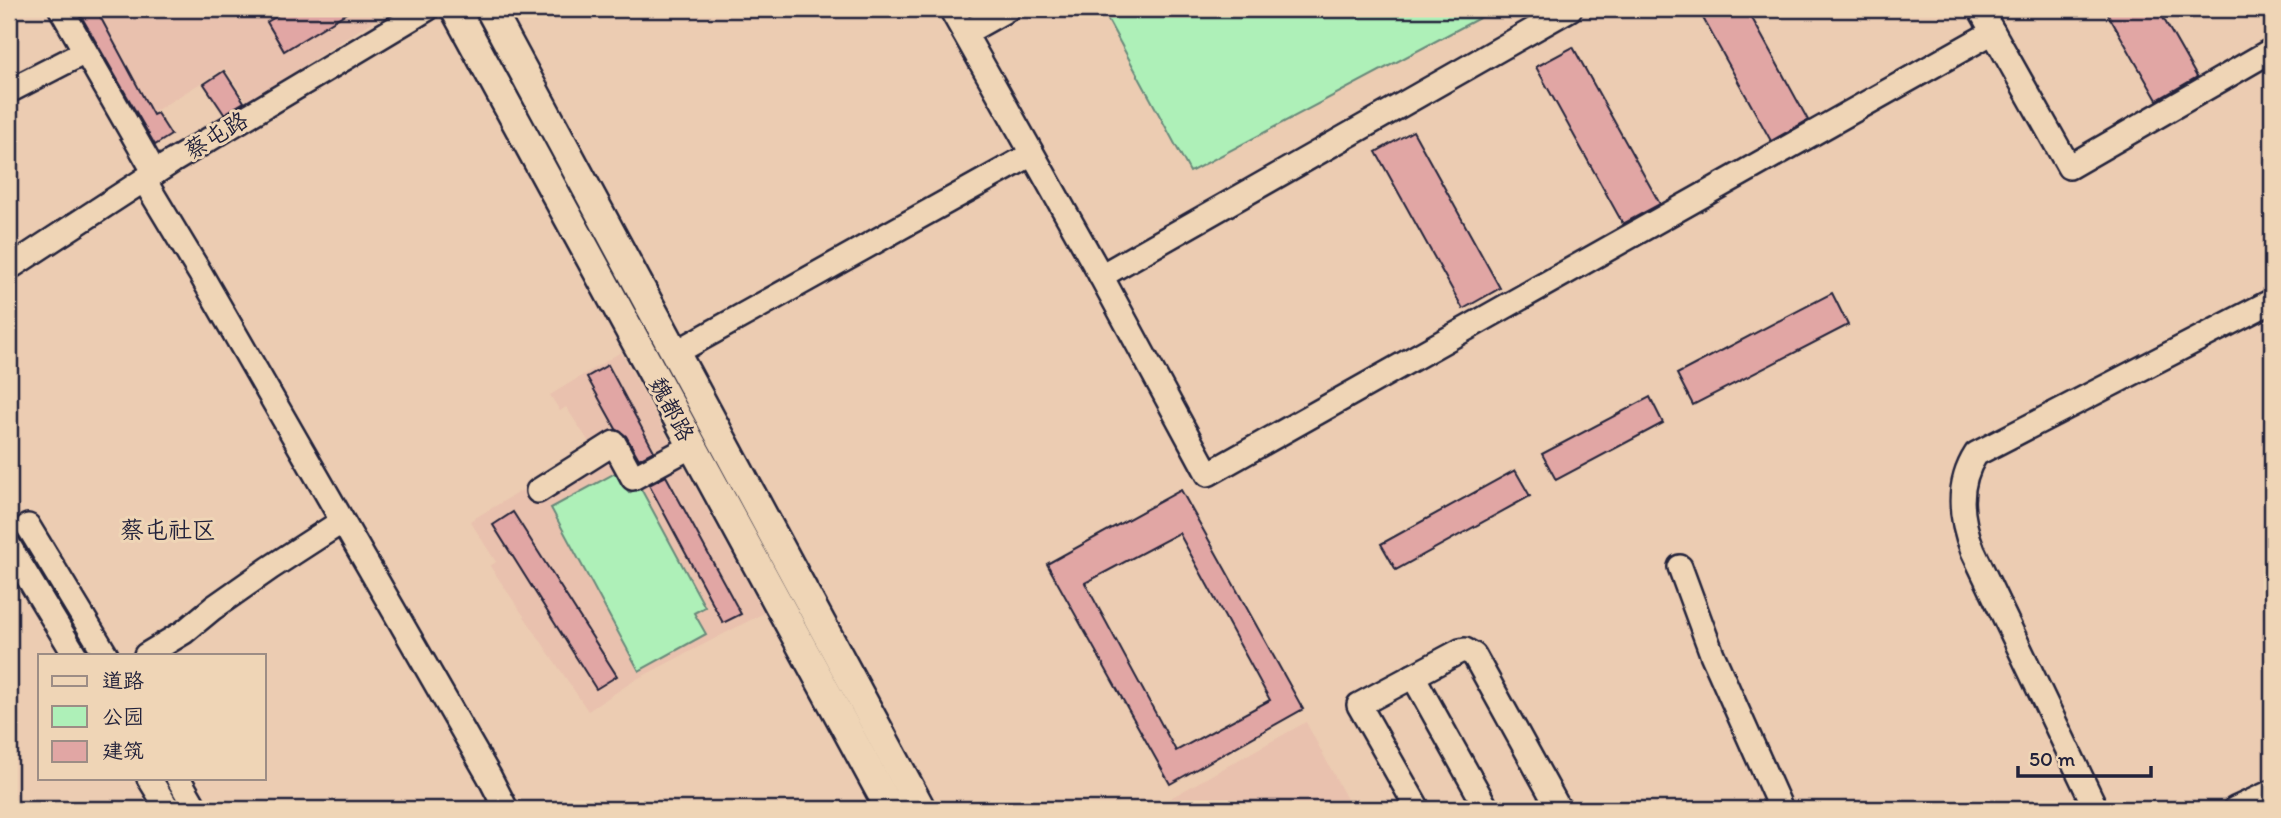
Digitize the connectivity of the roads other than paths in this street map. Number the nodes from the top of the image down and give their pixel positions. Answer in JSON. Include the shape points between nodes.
{"nodes":[{"id":1,"x":61,"y":9,"type":"edge"},
{"id":2,"x":426,"y":9,"type":"edge"},
{"id":3,"x":455,"y":9,"type":"edge"},
{"id":4,"x":490,"y":9,"type":"edge"},
{"id":5,"x":951,"y":9,"type":"edge"},
{"id":6,"x":1008,"y":9,"type":"edge"},
{"id":7,"x":1570,"y":9,"type":"edge"},
{"id":8,"x":1980,"y":9,"type":"edge"},
{"id":9,"x":1993,"y":32,"type":"junction"},
{"id":10,"x":965,"y":33,"type":"junction"},
{"id":11,"x":2272,"y":50,"type":"edge"},
{"id":12,"x":85,"y":52,"type":"junction"},
{"id":13,"x":9,"y":91,"type":"edge"},
{"id":14,"x":1032,"y":154,"type":"junction"},
{"id":15,"x":149,"y":176,"type":"junction"},
{"id":16,"x":9,"y":268,"type":"edge"},
{"id":17,"x":1101,"y":276,"type":"junction"},
{"id":18,"x":2272,"y":301,"type":"edge"},
{"id":19,"x":677,"y":352,"type":"junction"},
{"id":20,"x":692,"y":446,"type":"junction"},
{"id":21,"x":538,"y":491,"type":"dead end"},
{"id":22,"x":341,"y":523,"type":"junction"},
{"id":23,"x":28,"y":526,"type":"dead end"},
{"id":24,"x":9,"y":547,"type":"edge"},
{"id":25,"x":1680,"y":567,"type":"dead end"},
{"id":26,"x":74,"y":654,"type":"edge"},
{"id":27,"x":105,"y":654,"type":"edge"},
{"id":28,"x":148,"y":654,"type":"edge"},
{"id":29,"x":1413,"y":676,"type":"junction"},
{"id":30,"x":150,"y":780,"type":"edge"},
{"id":31,"x":179,"y":780,"type":"edge"},
{"id":32,"x":2272,"y":792,"type":"edge"},
{"id":33,"x":168,"y":809,"type":"edge"},
{"id":34,"x":196,"y":809,"type":"edge"},
{"id":35,"x":506,"y":809,"type":"edge"},
{"id":36,"x":890,"y":809,"type":"edge"},
{"id":37,"x":921,"y":809,"type":"edge"},
{"id":38,"x":1418,"y":809,"type":"edge"},
{"id":39,"x":1487,"y":809,"type":"edge"},
{"id":40,"x":1559,"y":809,"type":"edge"},
{"id":41,"x":1781,"y":809,"type":"edge"},
{"id":42,"x":2096,"y":809,"type":"edge"},
{"id":43,"x":2235,"y":809,"type":"edge"}],
"edges":[{"from":1,"to":12,"type":"street"},
{"from":2,"to":15,"type":"street","name":"蔡屯路"},
{"from":3,"to":20,"type":"main road","name":"魏都路"},
{"from":4,"to":19,"type":"main road","name":"魏都路"},
{"from":5,"to":10,"type":"street"},
{"from":6,"to":10,"type":"street"},
{"from":7,"to":17,"type":"street"},
{"from":8,"to":9,"type":"street"},
{"from":9,"to":11,"type":"street","via":[[2069,167]]},
{"from":9,"to":17,"type":"street","via":[[1208,474]]},
{"from":10,"to":14,"type":"street"},
{"from":12,"to":13,"type":"street"},
{"from":12,"to":15,"type":"street"},
{"from":14,"to":17,"type":"street"},
{"from":14,"to":19,"type":"street"},
{"from":15,"to":16,"type":"street","name":"蔡屯路"},
{"from":15,"to":22,"type":"street"},
{"from":18,"to":42,"type":"street","via":[[1976,454],[1964,479],[1962,517],[1973,551]]},
{"from":19,"to":37,"type":"main road","name":"魏都路"},
{"from":20,"to":21,"type":"street","via":[[633,478],[614,443]]},
{"from":20,"to":36,"type":"main road","name":"魏都路"},
{"from":22,"to":28,"type":"street"},
{"from":22,"to":35,"type":"street"},
{"from":23,"to":27,"type":"street"},
{"from":24,"to":26,"type":"street"},
{"from":25,"to":41,"type":"street","via":[[1712,654]]},
{"from":29,"to":38,"type":"street","via":[[1359,705]]},
{"from":29,"to":39,"type":"street"},
{"from":29,"to":40,"type":"street","via":[[1461,651],[1474,655]]},
{"from":30,"to":33,"type":"street"},
{"from":31,"to":34,"type":"street"},
{"from":32,"to":43,"type":"street"}]}
